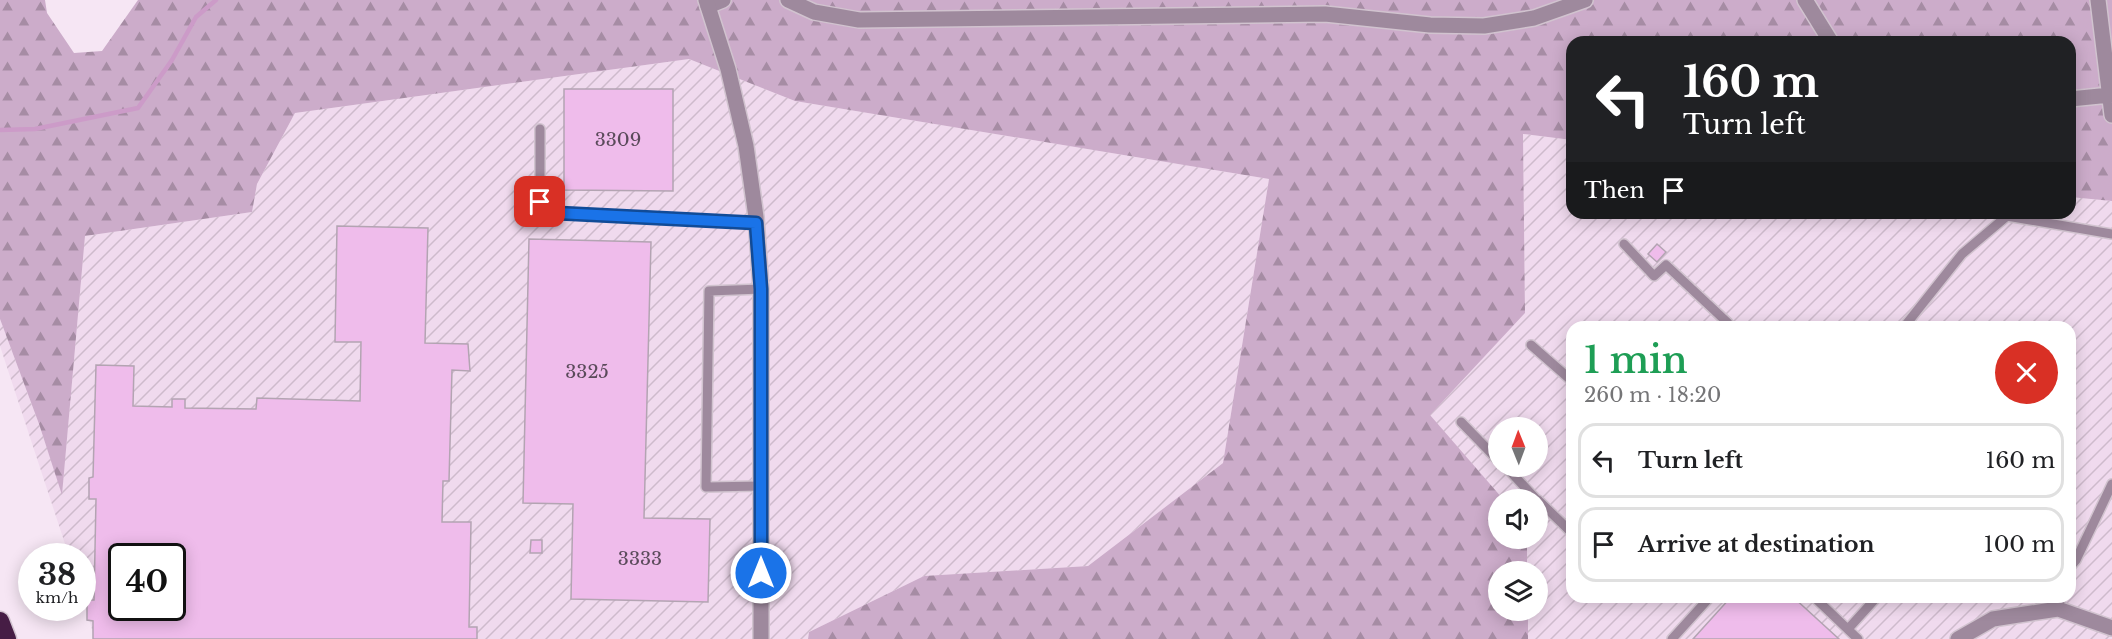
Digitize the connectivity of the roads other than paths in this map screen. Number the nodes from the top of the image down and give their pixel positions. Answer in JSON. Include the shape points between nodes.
{"nodes":[{"id":1,"x":723,"y":0,"type":"edge"},
{"id":2,"x":788,"y":0,"type":"edge"},
{"id":3,"x":1585,"y":0,"type":"edge"},
{"id":4,"x":1805,"y":0,"type":"edge"},
{"id":5,"x":2098,"y":0,"type":"edge"},
{"id":6,"x":707,"y":3,"type":"edge"},
{"id":7,"x":1827,"y":36,"type":"edge"},
{"id":8,"x":2110,"y":95,"type":"junction"},
{"id":9,"x":2076,"y":98,"type":"edge"},
{"id":10,"x":2112,"y":115,"type":"edge"},
{"id":11,"x":540,"y":129,"type":"dead end"},
{"id":12,"x":2003,"y":219,"type":"edge"},
{"id":13,"x":2024,"y":219,"type":"edge"},
{"id":14,"x":756,"y":223,"type":"junction"},
{"id":15,"x":2112,"y":234,"type":"edge"},
{"id":16,"x":1624,"y":244,"type":"dead end"},
{"id":17,"x":761,"y":289,"type":"junction"},
{"id":18,"x":1726,"y":321,"type":"edge"},
{"id":19,"x":1909,"y":321,"type":"edge"},
{"id":20,"x":1531,"y":345,"type":"dead end"},
{"id":21,"x":1566,"y":376,"type":"edge"},
{"id":22,"x":1461,"y":422,"type":"dead end"},
{"id":23,"x":1488,"y":450,"type":"edge"},
{"id":24,"x":1515,"y":477,"type":"edge"},
{"id":25,"x":2112,"y":484,"type":"edge"},
{"id":26,"x":761,"y":486,"type":"junction"},
{"id":27,"x":1527,"y":489,"type":"edge"},
{"id":28,"x":1548,"y":510,"type":"edge"},
{"id":29,"x":1566,"y":527,"type":"edge"},
{"id":30,"x":2076,"y":552,"type":"edge"},
{"id":31,"x":1705,"y":603,"type":"edge"},
{"id":32,"x":1820,"y":603,"type":"edge"},
{"id":33,"x":1872,"y":603,"type":"edge"},
{"id":34,"x":2059,"y":603,"type":"edge"},
{"id":35,"x":0,"y":621,"type":"edge"},
{"id":36,"x":2110,"y":623,"type":"edge"},
{"id":37,"x":1848,"y":629,"type":"junction"},
{"id":38,"x":0,"y":633,"type":"edge"},
{"id":39,"x":2,"y":639,"type":"edge"},
{"id":40,"x":7,"y":639,"type":"edge"},
{"id":41,"x":761,"y":639,"type":"edge"},
{"id":42,"x":1672,"y":639,"type":"edge"},
{"id":43,"x":1858,"y":639,"type":"edge"},
{"id":44,"x":1958,"y":639,"type":"edge"}],
"edges":[{"from":1,"to":6,"type":"street"},
{"from":2,"to":3,"type":"street","via":[[836,18],[859,20],[1325,14],[1473,26],[1534,18]]},
{"from":4,"to":7,"type":"street"},
{"from":5,"to":8,"type":"street"},
{"from":6,"to":14,"type":"street","via":[[746,146]]},
{"from":8,"to":9,"type":"street"},
{"from":8,"to":10,"type":"street"},
{"from":11,"to":14,"type":"lane","via":[[540,202],[557,213]]},
{"from":12,"to":19,"type":"lane","via":[[1962,254]]},
{"from":13,"to":15,"type":"lane"},
{"from":14,"to":17,"type":"street"},
{"from":16,"to":18,"type":"lane","via":[[1654,276],[1666,265]]},
{"from":17,"to":26,"type":"street"},
{"from":17,"to":26,"type":"lane","via":[[709,291],[706,487]]},
{"from":20,"to":21,"type":"lane"},
{"from":22,"to":23,"type":"lane"},
{"from":24,"to":27,"type":"lane"},
{"from":25,"to":30,"type":"lane"},
{"from":26,"to":41,"type":"street"},
{"from":28,"to":29,"type":"lane"},
{"from":31,"to":42,"type":"lane"},
{"from":32,"to":37,"type":"lane"},
{"from":33,"to":37,"type":"lane"},
{"from":34,"to":36,"type":"street"},
{"from":34,"to":44,"type":"street","via":[[1993,619]]},
{"from":35,"to":40,"type":"highway"},
{"from":37,"to":43,"type":"lane"},
{"from":38,"to":39,"type":"highway"}]}
